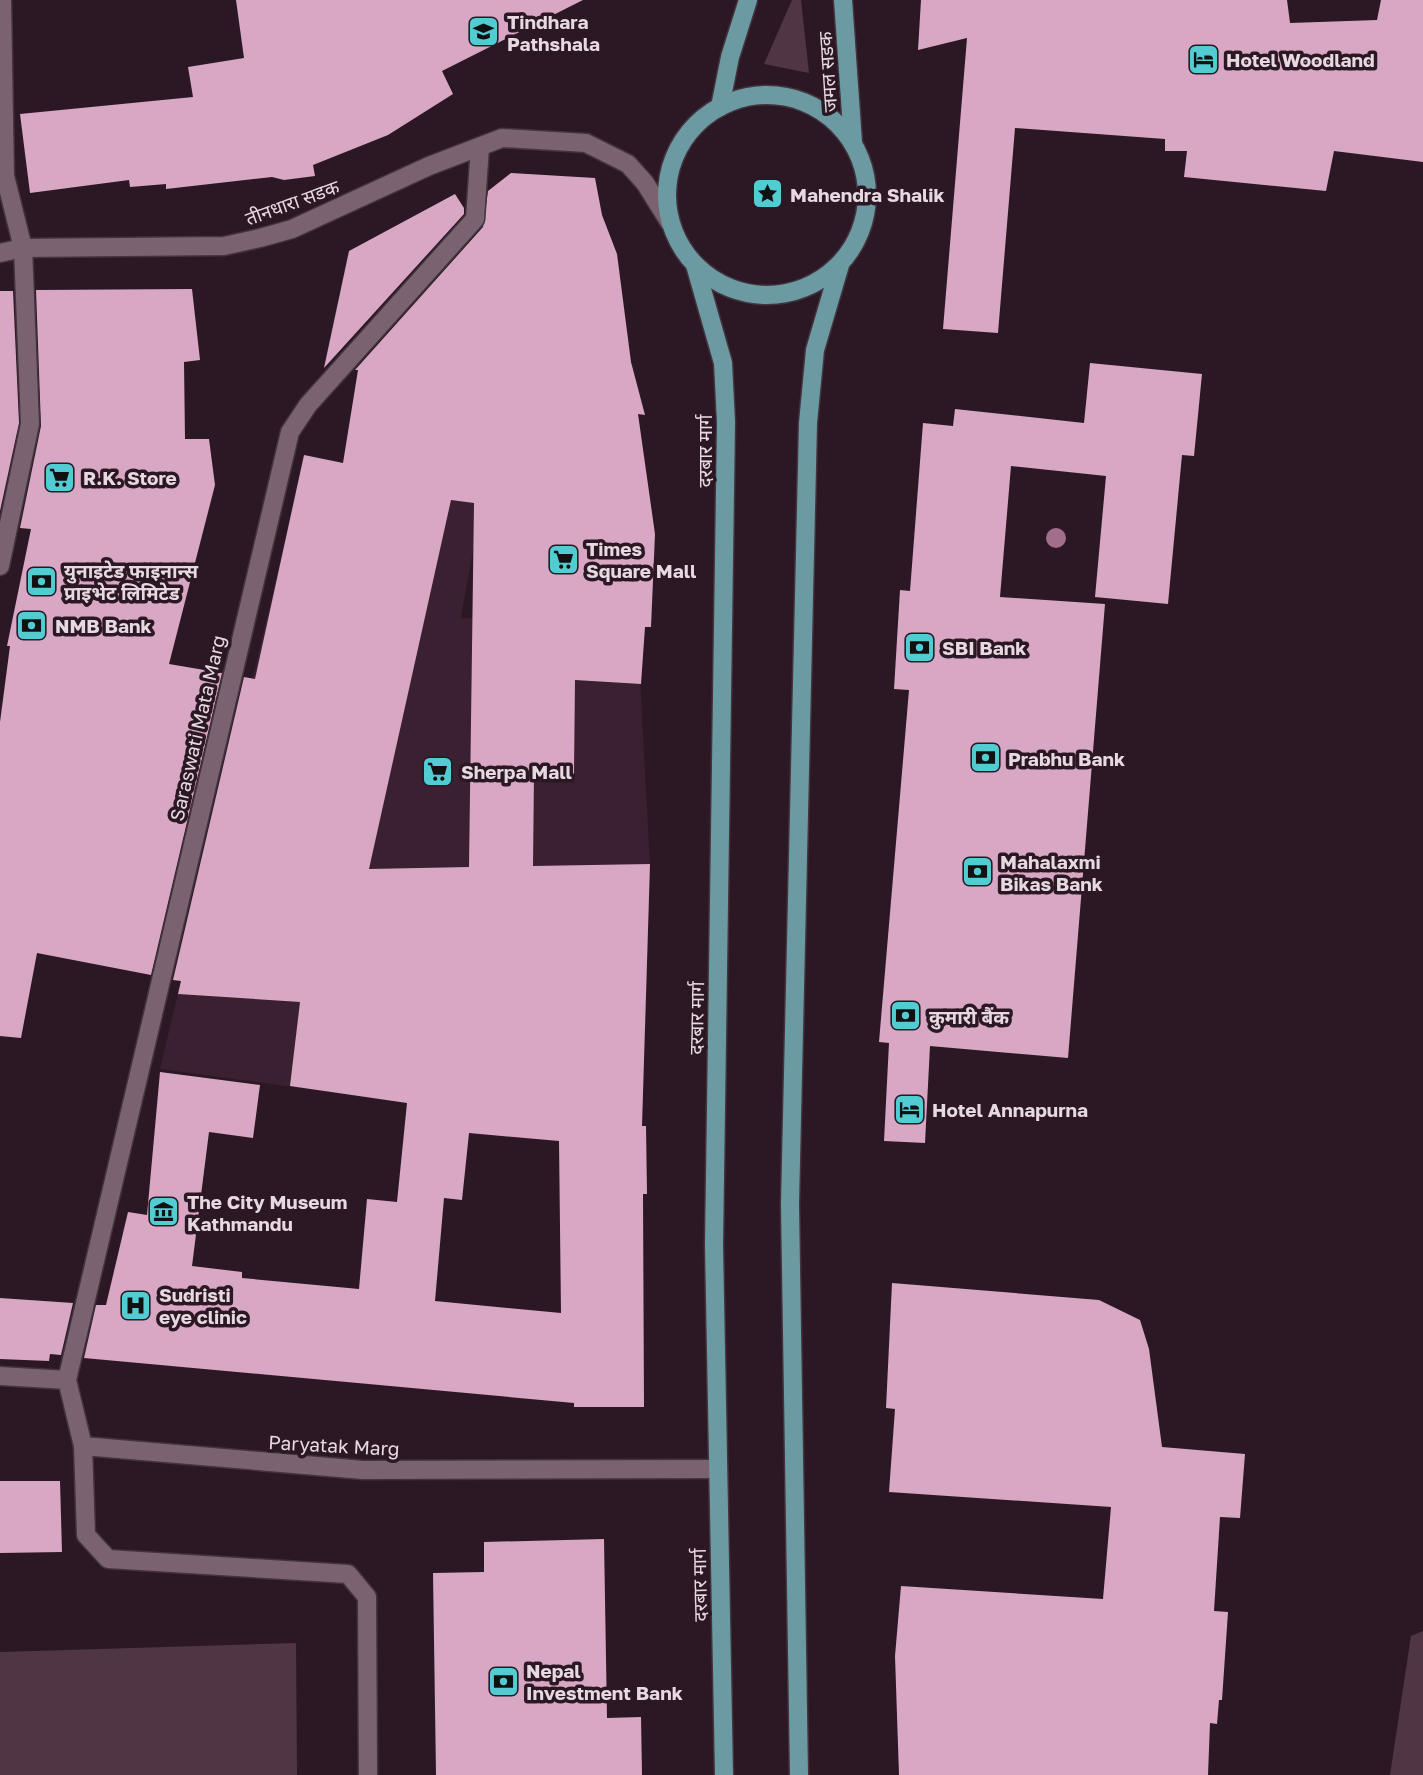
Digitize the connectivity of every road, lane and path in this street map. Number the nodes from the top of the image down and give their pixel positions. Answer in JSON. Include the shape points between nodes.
{"nodes":[{"id":1,"x":2,"y":0,"type":"edge"},
{"id":2,"x":748,"y":0,"type":"edge"},
{"id":3,"x":843,"y":0,"type":"edge"},
{"id":4,"x":720,"y":107,"type":"junction"},
{"id":5,"x":853,"y":142,"type":"junction"},
{"id":6,"x":480,"y":146,"type":"junction"},
{"id":7,"x":670,"y":223,"type":"junction"},
{"id":8,"x":23,"y":248,"type":"junction"},
{"id":9,"x":0,"y":253,"type":"edge"},
{"id":10,"x":695,"y":265,"type":"junction"},
{"id":11,"x":839,"y":265,"type":"junction"},
{"id":12,"x":0,"y":566,"type":"edge"},
{"id":13,"x":0,"y":1376,"type":"edge"},
{"id":14,"x":67,"y":1380,"type":"junction"},
{"id":15,"x":83,"y":1446,"type":"junction"},
{"id":16,"x":718,"y":1469,"type":"junction"},
{"id":17,"x":368,"y":1775,"type":"edge"},
{"id":18,"x":724,"y":1775,"type":"edge"},
{"id":19,"x":799,"y":1775,"type":"edge"}],
"edges":[{"from":1,"to":8,"type":"street","via":[[5,176]]},
{"from":2,"to":4,"type":"main road"},
{"from":3,"to":5,"type":"main road","name":"जमल सडक"},
{"from":4,"to":5,"type":"main road","via":[[748,96],[778,95],[808,102],[833,118]]},
{"from":4,"to":7,"type":"main road","via":[[698,122],[670,169],[666,196]]},
{"from":5,"to":11,"type":"main road","via":[[865,166],[866,219],[856,244]]},
{"from":6,"to":7,"type":"street","name":"तीनधारा सडक","via":[[502,138],[586,143],[628,164]]},
{"from":6,"to":8,"type":"street","name":"तीनधारा सडक","via":[[292,229],[260,238],[224,246]]},
{"from":6,"to":14,"type":"street","name":"Saraswati Mata Marg","via":[[475,219],[308,404],[290,432]]},
{"from":7,"to":10,"type":"main road"},
{"from":8,"to":9,"type":"street","name":"तीनधारा सडक"},
{"from":8,"to":12,"type":"street","via":[[30,424]]},
{"from":10,"to":11,"type":"main road","via":[[720,284],[751,294],[783,295],[813,284]]},
{"from":10,"to":16,"type":"main road","name":"दरबार मार्ग","via":[[723,363],[726,422],[714,1245]]},
{"from":11,"to":19,"type":"main road","via":[[815,350],[808,423],[790,1203]]},
{"from":13,"to":14,"type":"street"},
{"from":14,"to":15,"type":"street"},
{"from":15,"to":16,"type":"street","name":"Paryatak Marg","via":[[363,1470]]},
{"from":15,"to":17,"type":"street","via":[[86,1535],[108,1559],[348,1574],[367,1597]]},
{"from":16,"to":18,"type":"main road","name":"दरबार मार्ग"}]}
